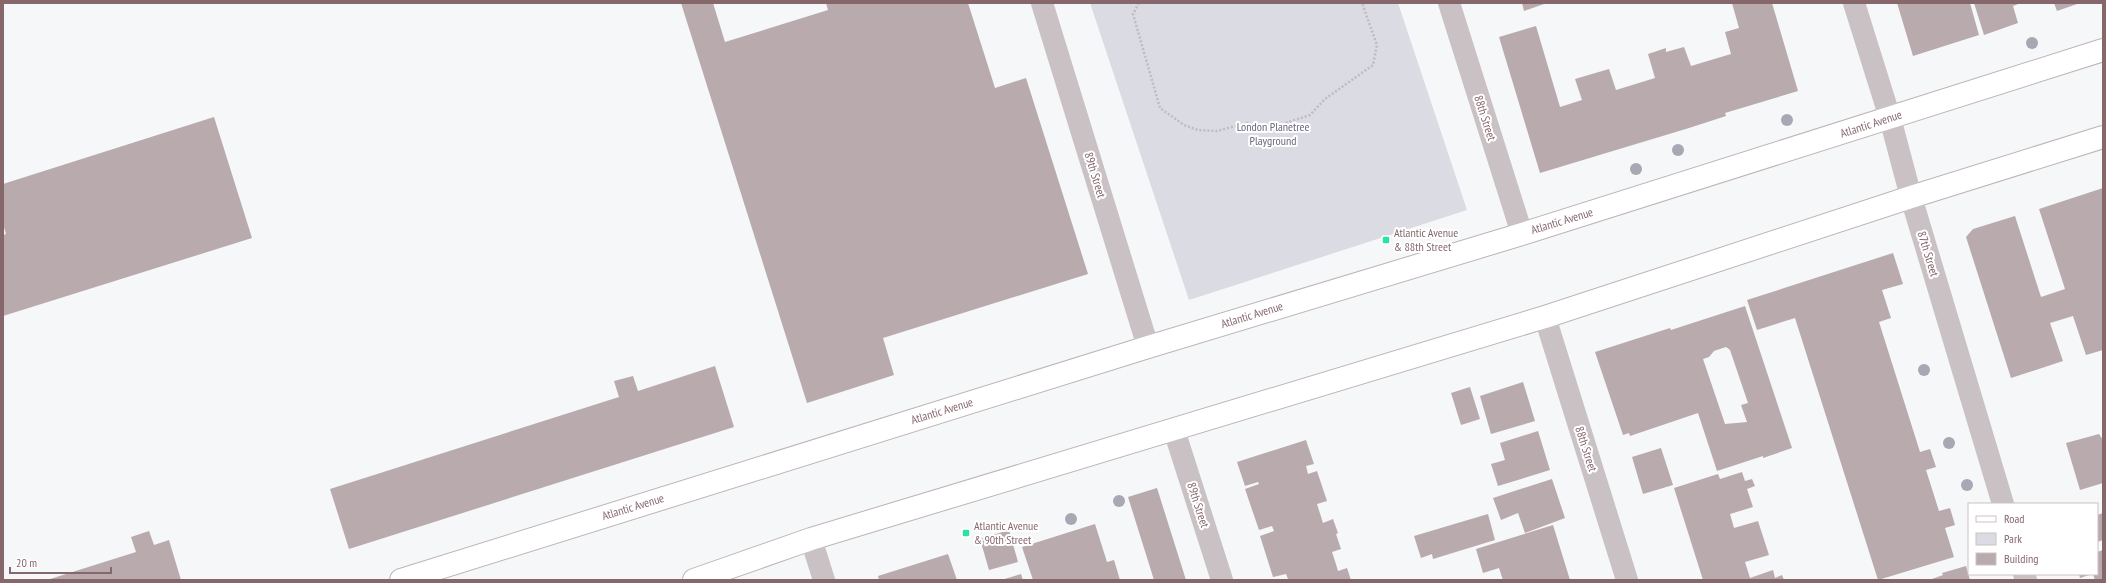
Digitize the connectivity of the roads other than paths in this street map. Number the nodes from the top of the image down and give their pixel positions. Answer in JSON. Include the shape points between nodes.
{"nodes":[{"id":1,"x":1042,"y":3,"type":"edge"},
{"id":2,"x":1448,"y":3,"type":"edge"},
{"id":3,"x":1854,"y":3,"type":"edge"},
{"id":4,"x":2103,"y":50,"type":"edge"},
{"id":5,"x":1890,"y":118,"type":"junction"},
{"id":6,"x":2103,"y":137,"type":"edge"},
{"id":7,"x":1911,"y":197,"type":"junction"},
{"id":8,"x":1522,"y":234,"type":"junction"},
{"id":9,"x":1545,"y":317,"type":"junction"},
{"id":10,"x":1148,"y":347,"type":"junction"},
{"id":11,"x":1174,"y":430,"type":"junction"},
{"id":12,"x":2003,"y":503,"type":"edge"},
{"id":13,"x":811,"y":539,"type":"junction"},
{"id":14,"x":401,"y":580,"type":"edge"},
{"id":15,"x":694,"y":580,"type":"edge"},
{"id":16,"x":824,"y":580,"type":"edge"},
{"id":17,"x":1222,"y":580,"type":"edge"},
{"id":18,"x":1627,"y":580,"type":"edge"}],
"edges":[{"from":1,"to":10,"type":"street","name":"89th Street"},
{"from":2,"to":8,"type":"street","name":"88th Street"},
{"from":3,"to":5,"type":"street","name":"87th Street"},
{"from":4,"to":5,"type":"main road","name":"Atlantic Avenue"},
{"from":5,"to":7,"type":"street","name":"87th Street"},
{"from":5,"to":8,"type":"main road","name":"Atlantic Avenue"},
{"from":6,"to":7,"type":"main road"},
{"from":7,"to":9,"type":"main road"},
{"from":7,"to":12,"type":"street","name":"87th Street"},
{"from":8,"to":10,"type":"main road","name":"Atlantic Avenue"},
{"from":9,"to":11,"type":"main road"},
{"from":9,"to":18,"type":"street","name":"88th Street"},
{"from":10,"to":14,"type":"main road","name":"Atlantic Avenue"},
{"from":11,"to":13,"type":"main road"},
{"from":11,"to":17,"type":"street","name":"89th Street"},
{"from":13,"to":15,"type":"main road"},
{"from":13,"to":16,"type":"street"}]}
